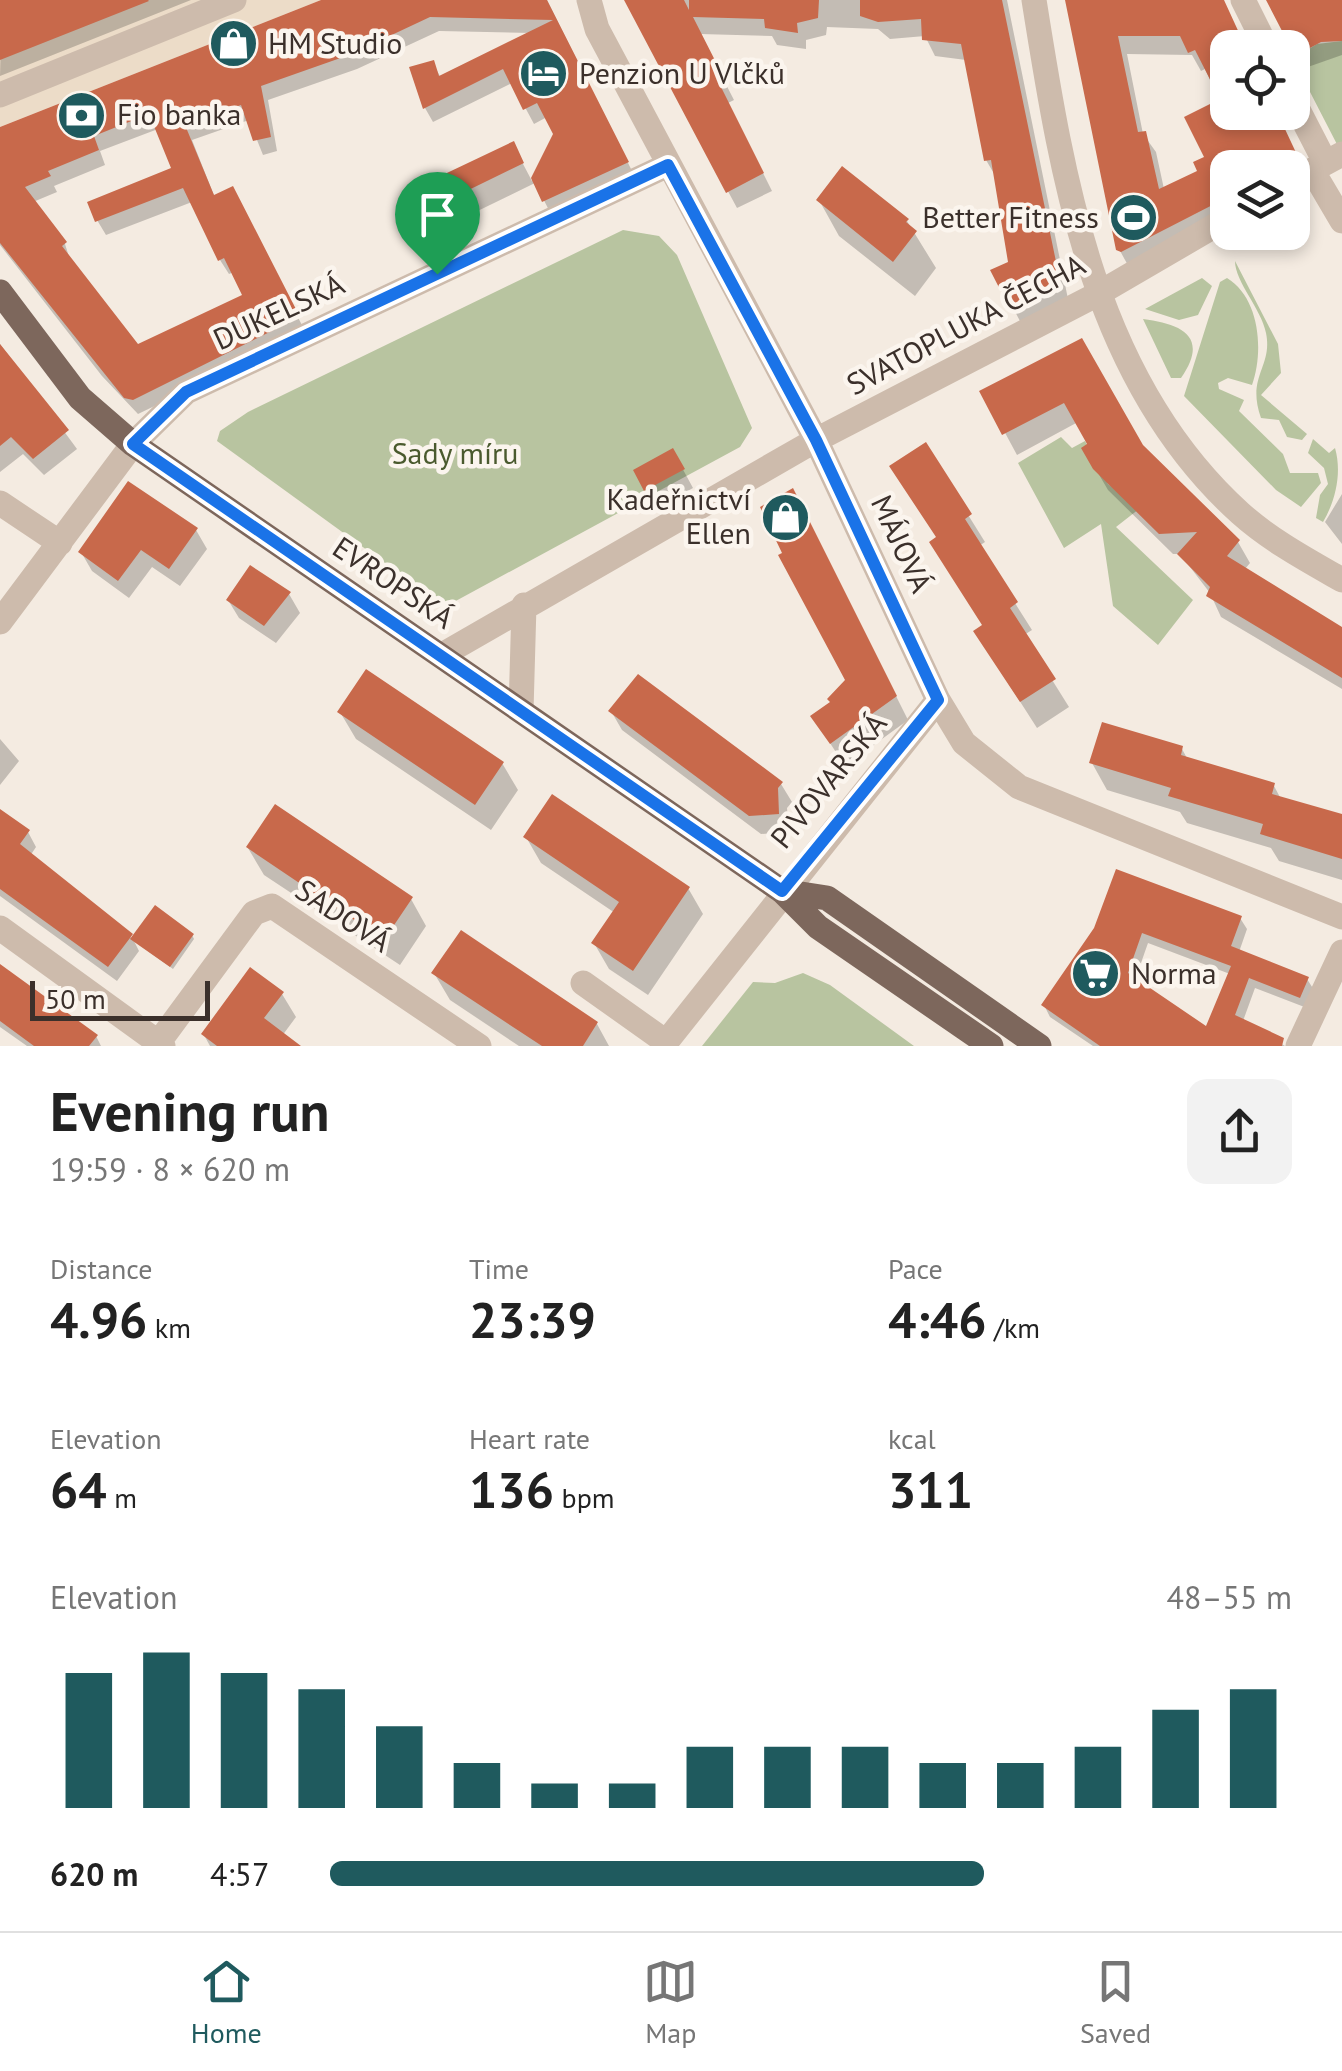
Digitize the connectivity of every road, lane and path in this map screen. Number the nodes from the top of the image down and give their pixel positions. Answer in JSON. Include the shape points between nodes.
{"nodes":[{"id":1,"x":234,"y":0,"type":"edge"},
{"id":2,"x":589,"y":0,"type":"edge"},
{"id":3,"x":1034,"y":0,"type":"edge"},
{"id":4,"x":1243,"y":0,"type":"edge"},
{"id":5,"x":1258,"y":30,"type":"edge"},
{"id":6,"x":0,"y":95,"type":"edge"},
{"id":7,"x":1304,"y":130,"type":"edge"},
{"id":8,"x":668,"y":165,"type":"junction"},
{"id":9,"x":1318,"y":167,"type":"edge"},
{"id":10,"x":1342,"y":220,"type":"edge"},
{"id":11,"x":1210,"y":228,"type":"edge"},
{"id":12,"x":0,"y":292,"type":"edge"},
{"id":13,"x":1096,"y":294,"type":"junction"},
{"id":14,"x":816,"y":440,"type":"junction"},
{"id":15,"x":133,"y":444,"type":"junction"},
{"id":16,"x":0,"y":503,"type":"edge"},
{"id":17,"x":60,"y":543,"type":"junction"},
{"id":18,"x":1342,"y":580,"type":"edge"},
{"id":19,"x":524,"y":606,"type":"junction"},
{"id":20,"x":0,"y":622,"type":"edge"},
{"id":21,"x":442,"y":655,"type":"junction"},
{"id":22,"x":938,"y":700,"type":"junction"},
{"id":23,"x":520,"y":711,"type":"junction"},
{"id":24,"x":782,"y":891,"type":"junction"},
{"id":25,"x":1342,"y":917,"type":"edge"},
{"id":26,"x":0,"y":928,"type":"edge"},
{"id":27,"x":1342,"y":952,"type":"edge"},
{"id":28,"x":582,"y":984,"type":"dead end"},
{"id":29,"x":664,"y":1044,"type":"edge"},
{"id":30,"x":159,"y":1045,"type":"edge"},
{"id":31,"x":480,"y":1046,"type":"edge"},
{"id":32,"x":991,"y":1046,"type":"edge"},
{"id":33,"x":1039,"y":1046,"type":"edge"},
{"id":34,"x":1298,"y":1046,"type":"edge"}],
"edges":[{"from":1,"to":6,"type":"street"},
{"from":2,"to":8,"type":"street","name":"MÁJOVÁ","via":[[597,29]]},
{"from":3,"to":13,"type":"street"},
{"from":4,"to":5,"type":"street"},
{"from":7,"to":9,"type":"street"},
{"from":8,"to":14,"type":"street","name":"MÁJOVÁ"},
{"from":8,"to":15,"type":"street","name":"DUKELSKÁ","via":[[186,392]]},
{"from":9,"to":10,"type":"street"},
{"from":11,"to":13,"type":"street","name":"SVATOPLUKA ČECHA"},
{"from":12,"to":15,"type":"main road","name":"EVROPSKÁ","via":[[80,398]]},
{"from":13,"to":14,"type":"street","name":"SVATOPLUKA ČECHA"},
{"from":13,"to":18,"type":"street","via":[[1128,365],[1200,470],[1240,513]]},
{"from":14,"to":19,"type":"street","name":"SVATOPLUKA ČECHA"},
{"from":14,"to":22,"type":"street","name":"MÁJOVÁ"},
{"from":15,"to":17,"type":"street","name":"DUKELSKÁ"},
{"from":15,"to":21,"type":"main road","name":"EVROPSKÁ"},
{"from":16,"to":17,"type":"street"},
{"from":17,"to":20,"type":"street","name":"DUKELSKÁ"},
{"from":19,"to":21,"type":"street","name":"SVATOPLUKA ČECHA"},
{"from":19,"to":23,"type":"street"},
{"from":21,"to":23,"type":"main road","name":"EVROPSKÁ"},
{"from":22,"to":24,"type":"street","name":"PIVOVARSKÁ"},
{"from":22,"to":25,"type":"street","name":"MÁJOVÁ","via":[[964,743],[1019,787]]},
{"from":23,"to":24,"type":"main road","name":"EVROPSKÁ"},
{"from":24,"to":29,"type":"street","name":"PIVOVARSKÁ"},
{"from":24,"to":32,"type":"main road","name":"EVROPSKÁ","via":[[818,927]]},
{"from":24,"to":33,"type":"main road","name":"EVROPSKÁ","via":[[827,898]]},
{"from":26,"to":30,"type":"street"},
{"from":27,"to":34,"type":"street"},
{"from":28,"to":29,"type":"street"},
{"from":30,"to":31,"type":"street","name":"SADOVÁ","via":[[254,913],[272,906]]}]}
